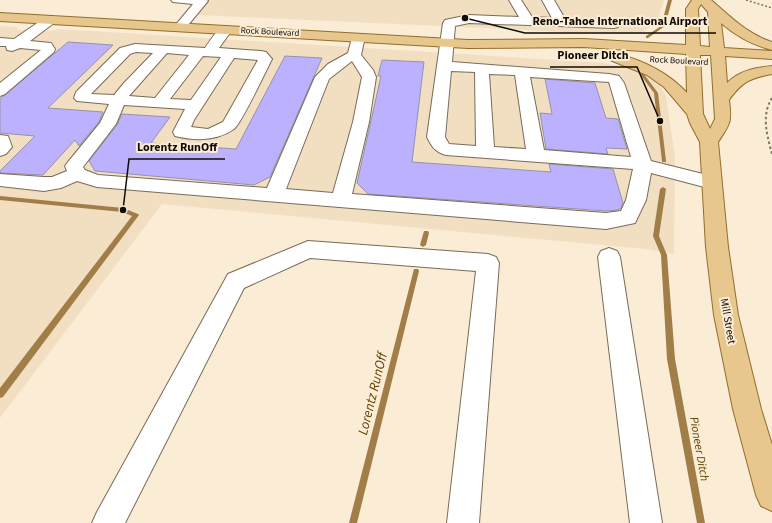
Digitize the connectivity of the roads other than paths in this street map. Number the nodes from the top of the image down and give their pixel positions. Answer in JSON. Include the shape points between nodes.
{"nodes":[{"id":1,"x":177,"y":0,"type":"edge"},
{"id":2,"x":515,"y":0,"type":"edge"},
{"id":3,"x":548,"y":0,"type":"edge"},
{"id":4,"x":702,"y":4,"type":"edge"},
{"id":5,"x":0,"y":17,"type":"edge"},
{"id":6,"x":50,"y":20,"type":"junction"},
{"id":7,"x":528,"y":21,"type":"junction"},
{"id":8,"x":561,"y":22,"type":"junction"},
{"id":9,"x":614,"y":24,"type":"dead end"},
{"id":10,"x":180,"y":27,"type":"junction"},
{"id":11,"x":226,"y":30,"type":"junction"},
{"id":12,"x":358,"y":37,"type":"junction"},
{"id":13,"x":0,"y":42,"type":"edge"},
{"id":14,"x":447,"y":42,"type":"junction"},
{"id":15,"x":18,"y":43,"type":"junction"},
{"id":16,"x":772,"y":46,"type":"edge"},
{"id":17,"x":164,"y":49,"type":"junction"},
{"id":18,"x":204,"y":51,"type":"junction"},
{"id":19,"x":612,"y":51,"type":"junction"},
{"id":20,"x":230,"y":53,"type":"junction"},
{"id":21,"x":354,"y":55,"type":"junction"},
{"id":22,"x":772,"y":55,"type":"edge"},
{"id":23,"x":0,"y":56,"type":"edge"},
{"id":24,"x":693,"y":56,"type":"junction"},
{"id":25,"x":718,"y":57,"type":"junction"},
{"id":26,"x":445,"y":66,"type":"junction"},
{"id":27,"x":772,"y":66,"type":"edge"},
{"id":28,"x":482,"y":69,"type":"junction"},
{"id":29,"x":772,"y":70,"type":"edge"},
{"id":30,"x":522,"y":72,"type":"junction"},
{"id":31,"x":0,"y":92,"type":"edge"},
{"id":32,"x":119,"y":100,"type":"junction"},
{"id":33,"x":721,"y":102,"type":"junction"},
{"id":34,"x":159,"y":103,"type":"junction"},
{"id":35,"x":195,"y":105,"type":"junction"},
{"id":36,"x":695,"y":114,"type":"junction"},
{"id":37,"x":0,"y":140,"type":"edge"},
{"id":38,"x":709,"y":142,"type":"junction"},
{"id":39,"x":0,"y":150,"type":"edge"},
{"id":40,"x":486,"y":152,"type":"junction"},
{"id":41,"x":536,"y":156,"type":"junction"},
{"id":42,"x":643,"y":165,"type":"junction"},
{"id":43,"x":77,"y":174,"type":"junction"},
{"id":44,"x":0,"y":180,"type":"edge"},
{"id":45,"x":712,"y":183,"type":"junction"},
{"id":46,"x":274,"y":195,"type":"junction"},
{"id":47,"x":341,"y":201,"type":"junction"},
{"id":48,"x":609,"y":257,"type":"dead end"},
{"id":49,"x":772,"y":495,"type":"edge"},
{"id":50,"x":108,"y":523,"type":"edge"},
{"id":51,"x":463,"y":523,"type":"edge"},
{"id":52,"x":646,"y":523,"type":"edge"}],
"edges":[{"from":1,"to":10,"type":"lane","via":[[202,1]]},
{"from":2,"to":7,"type":"lane"},
{"from":3,"to":8,"type":"lane"},
{"from":4,"to":16,"type":"main road","via":[[738,31]]},
{"from":4,"to":19,"type":"main road","via":[[678,35],[660,42]]},
{"from":4,"to":24,"type":"main road","name":"Mill Street"},
{"from":4,"to":25,"type":"main road","via":[[714,12]]},
{"from":5,"to":6,"type":"main road","name":"Rock Boulevard"},
{"from":6,"to":10,"type":"main road","name":"Rock Boulevard"},
{"from":6,"to":15,"type":"lane"},
{"from":7,"to":8,"type":"lane"},
{"from":7,"to":14,"type":"lane","via":[[456,21],[449,23]]},
{"from":8,"to":9,"type":"lane"},
{"from":10,"to":11,"type":"main road","name":"Rock Boulevard"},
{"from":11,"to":12,"type":"main road","name":"Rock Boulevard"},
{"from":11,"to":18,"type":"lane"},
{"from":12,"to":14,"type":"main road","name":"Rock Boulevard"},
{"from":12,"to":21,"type":"lane"},
{"from":13,"to":15,"type":"lane"},
{"from":14,"to":19,"type":"main road","name":"Rock Boulevard","via":[[539,44],[573,54]]},
{"from":14,"to":26,"type":"lane"},
{"from":15,"to":23,"type":"lane"},
{"from":15,"to":31,"type":"lane","via":[[46,46],[48,49]]},
{"from":17,"to":18,"type":"lane"},
{"from":17,"to":32,"type":"lane"},
{"from":17,"to":32,"type":"lane","via":[[135,48],[124,51],[84,92],[82,98]]},
{"from":18,"to":20,"type":"lane"},
{"from":18,"to":34,"type":"lane"},
{"from":19,"to":24,"type":"main road","name":"Rock Boulevard"},
{"from":19,"to":36,"type":"main road","via":[[666,80],[681,94]]},
{"from":20,"to":35,"type":"lane"},
{"from":20,"to":35,"type":"lane","via":[[261,55],[265,59],[229,125],[210,134],[181,132]]},
{"from":21,"to":46,"type":"lane","via":[[330,68],[322,77]]},
{"from":21,"to":47,"type":"lane","via":[[369,77],[361,122]]},
{"from":22,"to":25,"type":"main road","name":"Rock Boulevard"},
{"from":24,"to":25,"type":"main road","name":"Rock Boulevard"},
{"from":24,"to":36,"type":"main road","name":"Mill Street"},
{"from":25,"to":27,"type":"main road","name":"Rock Boulevard"},
{"from":25,"to":33,"type":"main road"},
{"from":26,"to":28,"type":"lane"},
{"from":26,"to":40,"type":"lane","via":[[437,140],[440,146],[446,149]]},
{"from":28,"to":30,"type":"lane"},
{"from":28,"to":40,"type":"lane"},
{"from":29,"to":33,"type":"main road","via":[[742,77],[734,83]]},
{"from":30,"to":41,"type":"lane"},
{"from":30,"to":42,"type":"lane","via":[[614,79]]},
{"from":32,"to":34,"type":"lane"},
{"from":32,"to":43,"type":"lane","via":[[108,124],[74,166]]},
{"from":33,"to":38,"type":"main road","via":[[723,119]]},
{"from":34,"to":35,"type":"lane"},
{"from":36,"to":38,"type":"main road","name":"Mill Street"},
{"from":37,"to":39,"type":"lane","via":[[3,144]]},
{"from":38,"to":45,"type":"main road","name":"Mill Street"},
{"from":40,"to":41,"type":"lane"},
{"from":41,"to":42,"type":"lane"},
{"from":42,"to":45,"type":"lane"},
{"from":42,"to":47,"type":"lane","via":[[636,200],[628,218],[606,220]]},
{"from":43,"to":44,"type":"lane","via":[[44,184]]},
{"from":43,"to":46,"type":"lane","via":[[97,181]]},
{"from":45,"to":49,"type":"main road","name":"Mill Street","via":[[726,315],[747,409]]},
{"from":46,"to":47,"type":"lane"},
{"from":48,"to":52,"type":"lane"},
{"from":50,"to":51,"type":"lane","via":[[236,281],[308,249],[488,263]]}]}
